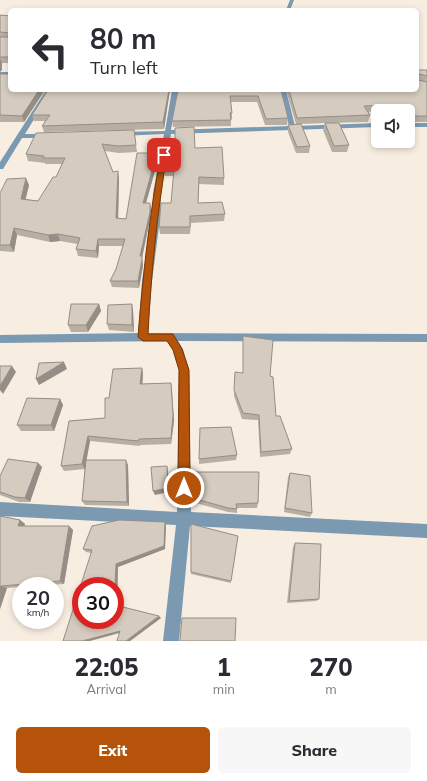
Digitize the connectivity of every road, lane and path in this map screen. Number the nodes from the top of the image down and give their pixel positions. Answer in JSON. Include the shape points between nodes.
{"nodes":[{"id":1,"x":48,"y":92,"type":"edge"},
{"id":2,"x":175,"y":92,"type":"edge"},
{"id":3,"x":284,"y":92,"type":"edge"},
{"id":4,"x":427,"y":124,"type":"edge"},
{"id":5,"x":371,"y":125,"type":"edge"},
{"id":6,"x":415,"y":125,"type":"edge"},
{"id":7,"x":293,"y":129,"type":"junction"},
{"id":8,"x":168,"y":133,"type":"junction"},
{"id":9,"x":114,"y":135,"type":"edge"},
{"id":10,"x":20,"y":136,"type":"junction"},
{"id":11,"x":53,"y":136,"type":"edge"},
{"id":12,"x":0,"y":166,"type":"edge"},
{"id":13,"x":143,"y":337,"type":"junction"},
{"id":14,"x":170,"y":337,"type":"junction"},
{"id":15,"x":427,"y":338,"type":"edge"},
{"id":16,"x":0,"y":339,"type":"edge"},
{"id":17,"x":0,"y":509,"type":"edge"},
{"id":18,"x":184,"y":518,"type":"junction"},
{"id":19,"x":427,"y":531,"type":"edge"},
{"id":20,"x":171,"y":641,"type":"edge"}],
"edges":[{"from":1,"to":10,"type":"street"},
{"from":2,"to":8,"type":"street"},
{"from":3,"to":7,"type":"street"},
{"from":4,"to":6,"type":"street"},
{"from":5,"to":7,"type":"street"},
{"from":7,"to":8,"type":"street"},
{"from":8,"to":9,"type":"street"},
{"from":8,"to":13,"type":"street","via":[[157,193]]},
{"from":10,"to":11,"type":"street"},
{"from":10,"to":12,"type":"street"},
{"from":13,"to":14,"type":"street"},
{"from":13,"to":16,"type":"street"},
{"from":14,"to":15,"type":"street"},
{"from":14,"to":18,"type":"street","via":[[178,349],[184,370]]},
{"from":17,"to":18,"type":"street"},
{"from":18,"to":19,"type":"street","via":[[266,525]]},
{"from":18,"to":20,"type":"street"}]}
